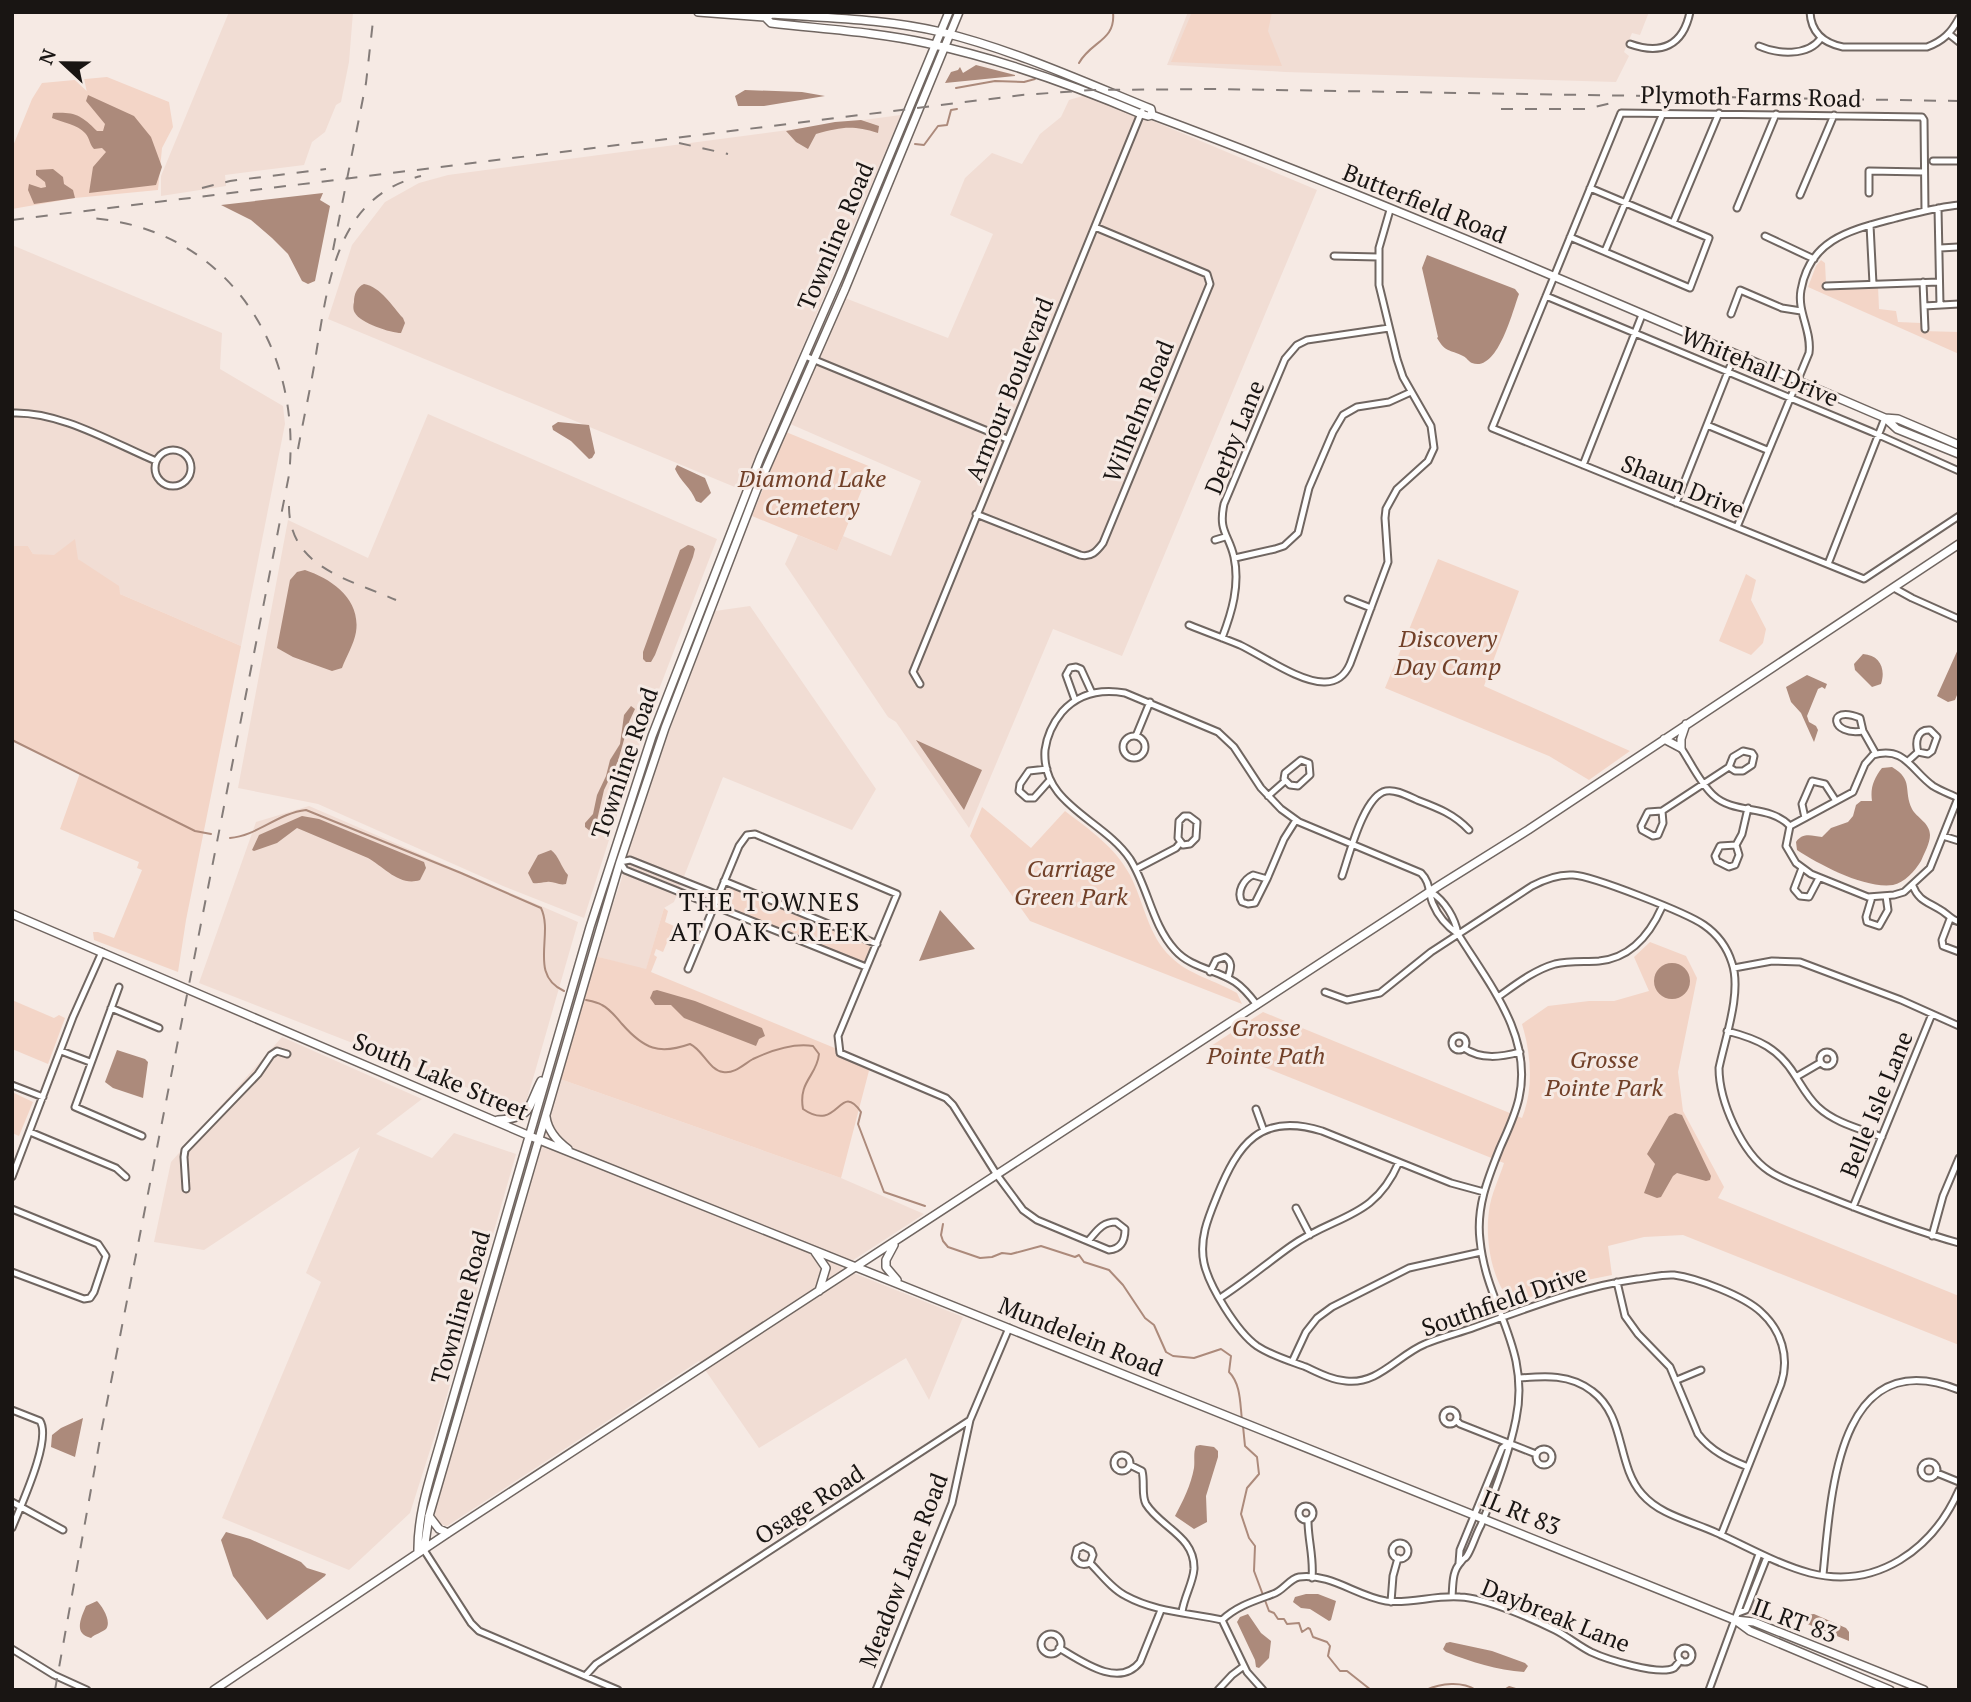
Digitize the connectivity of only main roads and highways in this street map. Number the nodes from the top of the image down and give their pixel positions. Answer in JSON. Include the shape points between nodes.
{"nodes":[{"id":1,"x":698,"y":12,"type":"edge"},
{"id":2,"x":949,"y":12,"type":"edge"},
{"id":3,"x":959,"y":12,"type":"edge"},
{"id":4,"x":770,"y":15,"type":"edge"},
{"id":5,"x":940,"y":32,"type":"junction"},
{"id":6,"x":950,"y":35,"type":"junction"},
{"id":7,"x":935,"y":45,"type":"junction"},
{"id":8,"x":944,"y":47,"type":"junction"},
{"id":9,"x":1142,"y":110,"type":"junction"},
{"id":10,"x":1885,"y":418,"type":"junction"},
{"id":11,"x":1959,"y":444,"type":"edge"},
{"id":12,"x":1959,"y":454,"type":"edge"},
{"id":13,"x":1959,"y":544,"type":"edge"},
{"id":14,"x":1686,"y":724,"type":"junction"},
{"id":15,"x":1664,"y":739,"type":"junction"},
{"id":16,"x":12,"y":914,"type":"edge"},
{"id":17,"x":548,"y":1069,"type":"junction"},
{"id":18,"x":546,"y":1110,"type":"junction"},
{"id":19,"x":495,"y":1120,"type":"junction"},
{"id":20,"x":533,"y":1137,"type":"junction"},
{"id":21,"x":578,"y":1155,"type":"junction"},
{"id":22,"x":896,"y":1241,"type":"junction"},
{"id":23,"x":813,"y":1250,"type":"junction"},
{"id":24,"x":856,"y":1267,"type":"junction"},
{"id":25,"x":902,"y":1284,"type":"junction"},
{"id":26,"x":818,"y":1292,"type":"junction"},
{"id":27,"x":1291,"y":1441,"type":"joint"},
{"id":28,"x":429,"y":1516,"type":"junction"},
{"id":29,"x":448,"y":1533,"type":"junction"},
{"id":30,"x":421,"y":1552,"type":"junction"},
{"id":31,"x":1736,"y":1616,"type":"junction"},
{"id":32,"x":214,"y":1690,"type":"edge"},
{"id":33,"x":1891,"y":1690,"type":"edge"},
{"id":34,"x":1924,"y":1690,"type":"edge"}],
"edges":[{"from":1,"to":4,"type":"main road"},
{"from":2,"to":5,"type":"main road","name":"Townline Road"},
{"from":3,"to":6,"type":"main road","name":"Townline Road"},
{"from":4,"to":5,"type":"main road","name":"Butterfield Road"},
{"from":4,"to":7,"type":"main road","via":[[771,23]]},
{"from":5,"to":6,"type":"main road","name":"Butterfield Road"},
{"from":5,"to":7,"type":"main road","name":"Townline Road"},
{"from":6,"to":8,"type":"main road","name":"Townline Road"},
{"from":6,"to":9,"type":"main road","name":"Butterfield Road","via":[[1050,66]]},
{"from":7,"to":8,"type":"main road"},
{"from":7,"to":17,"type":"main road","name":"Townline Road","via":[[748,485],[652,736]]},
{"from":8,"to":9,"type":"main road","via":[[1013,65]]},
{"from":8,"to":18,"type":"main road","name":"Townline Road","via":[[731,556],[665,729]]},
{"from":9,"to":10,"type":"main road","name":"Butterfield Road","via":[[1151,109],[1152,115],[1390,209]]},
{"from":10,"to":11,"type":"main road","name":"Butterfield Road"},
{"from":10,"to":12,"type":"main road","name":"Butterfield Road","via":[[1897,429]]},
{"from":13,"to":14,"type":"main road"},
{"from":14,"to":15,"type":"main road"},
{"from":14,"to":15,"type":"main road","via":[[1681,748]]},
{"from":15,"to":22,"type":"main road"},
{"from":16,"to":19,"type":"main road","name":"South Lake Street"},
{"from":17,"to":19,"type":"main road","via":[[527,1113]]},
{"from":17,"to":20,"type":"main road","name":"Townline Road"},
{"from":18,"to":20,"type":"main road","name":"Townline Road"},
{"from":18,"to":21,"type":"main road","via":[[553,1135]]},
{"from":19,"to":20,"type":"main road","name":"South Lake Street"},
{"from":20,"to":21,"type":"main road","name":"South Lake Street"},
{"from":20,"to":28,"type":"main road","name":"Townline Road"},
{"from":20,"to":30,"type":"main road","name":"Townline Road","via":[[423,1503],[418,1531]]},
{"from":21,"to":23,"type":"main road","name":"South Lake Street"},
{"from":22,"to":24,"type":"main road"},
{"from":22,"to":25,"type":"main road","via":[[886,1267]]},
{"from":23,"to":24,"type":"main road","name":"South Lake Street"},
{"from":23,"to":26,"type":"main road","via":[[826,1268]]},
{"from":24,"to":25,"type":"main road","name":"Mundelein Road"},
{"from":24,"to":26,"type":"main road"},
{"from":25,"to":27,"type":"main road","name":"Mundelein Road"},
{"from":26,"to":29,"type":"main road"},
{"from":27,"to":31,"type":"main road","name":"IL Rt 83"},
{"from":28,"to":29,"type":"main road"},
{"from":28,"to":30,"type":"main road","name":"Townline Road"},
{"from":29,"to":30,"type":"main road"},
{"from":30,"to":32,"type":"main road"},
{"from":31,"to":33,"type":"main road","name":"IL RT 83","via":[[1750,1631]]},
{"from":31,"to":34,"type":"main road","name":"IL RT 83"}]}
